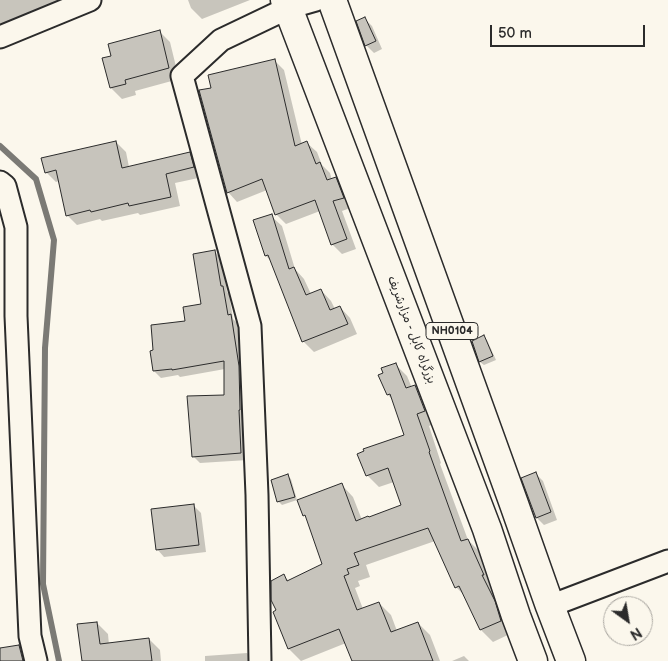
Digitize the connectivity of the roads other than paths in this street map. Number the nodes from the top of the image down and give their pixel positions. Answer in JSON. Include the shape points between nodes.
{"nodes":[{"id":1,"x":90,"y":0,"type":"edge"},
{"id":2,"x":316,"y":0,"type":"edge"},
{"id":3,"x":332,"y":0,"type":"edge"},
{"id":4,"x":286,"y":4,"type":"edge"},
{"id":5,"x":60,"y":5,"type":"edge"},
{"id":6,"x":0,"y":38,"type":"edge"},
{"id":7,"x":0,"y":182,"type":"edge"},
{"id":8,"x":668,"y":561,"type":"edge"},
{"id":9,"x":550,"y":606,"type":"junction"},
{"id":10,"x":36,"y":661,"type":"edge"},
{"id":11,"x":260,"y":661,"type":"edge"},
{"id":12,"x":533,"y":661,"type":"edge"},
{"id":13,"x":571,"y":661,"type":"edge"}],
"edges":[{"from":1,"to":5,"type":"street"},
{"from":2,"to":4,"type":"street"},
{"from":3,"to":9,"type":"highway","number":"NH0104"},
{"from":4,"to":11,"type":"street","via":[[221,40],[182,76],[250,326]]},
{"from":4,"to":12,"type":"highway","name":"بزرگراه کابل - مزارشریف","number":"NH0104","via":[[480,510]]},
{"from":5,"to":6,"type":"street"},
{"from":7,"to":10,"type":"street","via":[[5,186],[16,227],[16,316],[30,636]]},
{"from":8,"to":9,"type":"street"},
{"from":9,"to":13,"type":"highway","number":"NH0104"}]}
